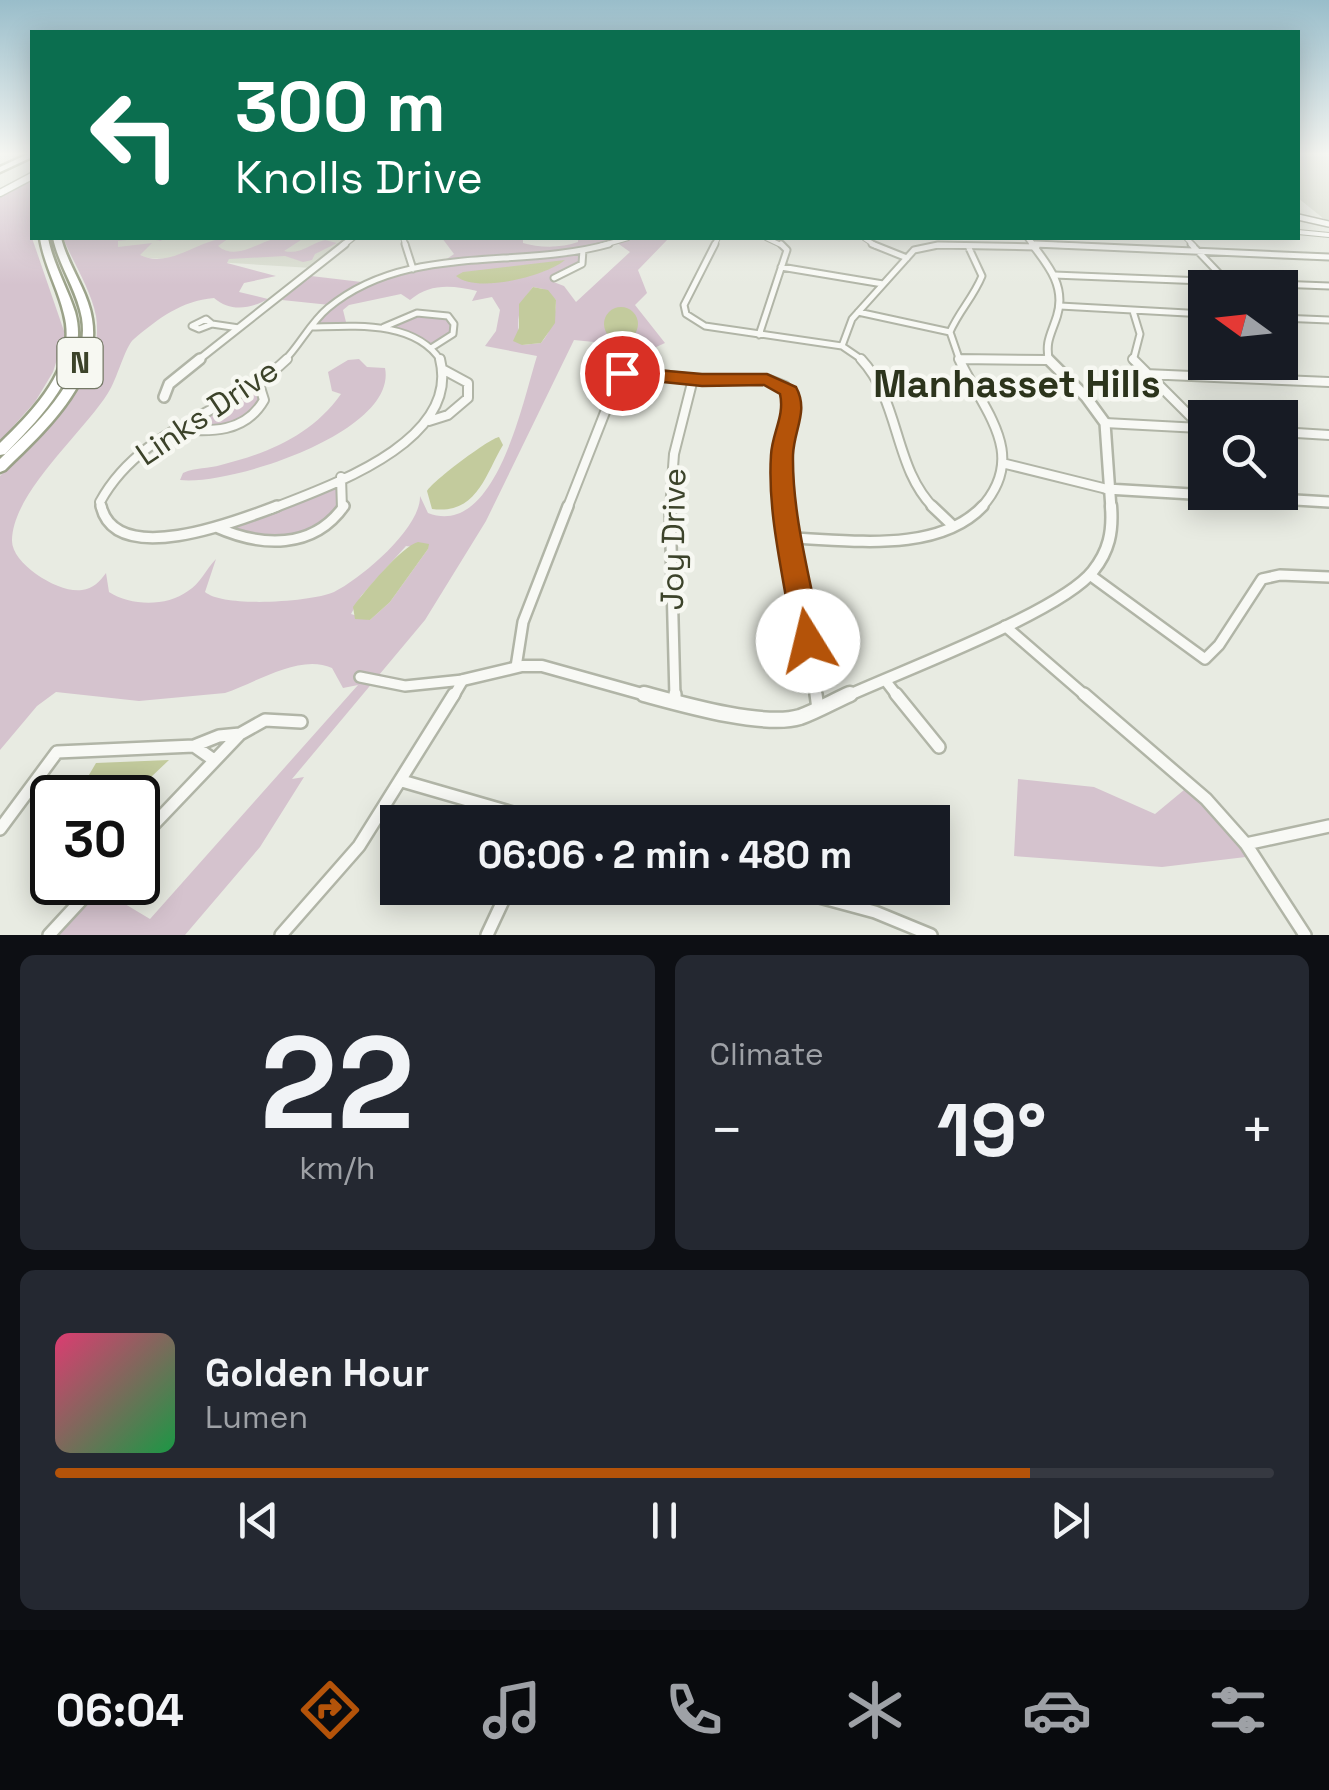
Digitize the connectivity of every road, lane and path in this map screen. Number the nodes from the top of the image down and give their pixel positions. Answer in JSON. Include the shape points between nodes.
{"nodes":[{"id":1,"x":1300,"y":218,"type":"edge"},
{"id":2,"x":1320,"y":223,"type":"joint"},
{"id":3,"x":1329,"y":231,"type":"edge"},
{"id":4,"x":1300,"y":232,"type":"edge"},
{"id":5,"x":45,"y":240,"type":"edge"},
{"id":6,"x":58,"y":240,"type":"edge"},
{"id":7,"x":349,"y":240,"type":"edge"},
{"id":8,"x":404,"y":240,"type":"edge"},
{"id":9,"x":620,"y":240,"type":"edge"},
{"id":10,"x":717,"y":240,"type":"edge"},
{"id":11,"x":770,"y":240,"type":"edge"},
{"id":12,"x":867,"y":240,"type":"edge"},
{"id":13,"x":1188,"y":240,"type":"edge"},
{"id":14,"x":1033,"y":243,"type":"edge"},
{"id":15,"x":968,"y":246,"type":"junction"},
{"id":16,"x":583,"y":250,"type":"junction"},
{"id":17,"x":1198,"y":251,"type":"junction"},
{"id":18,"x":1329,"y":257,"type":"edge"},
{"id":19,"x":906,"y":258,"type":"junction"},
{"id":20,"x":782,"y":267,"type":"junction"},
{"id":21,"x":413,"y":269,"type":"junction"},
{"id":22,"x":1216,"y":270,"type":"edge"},
{"id":23,"x":1054,"y":275,"type":"junction"},
{"id":24,"x":554,"y":278,"type":"dead end"},
{"id":25,"x":1188,"y":283,"type":"edge"},
{"id":26,"x":883,"y":284,"type":"junction"},
{"id":27,"x":1298,"y":286,"type":"edge"},
{"id":28,"x":1329,"y":286,"type":"edge"},
{"id":29,"x":1060,"y":306,"type":"junction"},
{"id":30,"x":1133,"y":311,"type":"junction"},
{"id":31,"x":858,"y":312,"type":"junction"},
{"id":32,"x":1188,"y":313,"type":"edge"},
{"id":33,"x":1298,"y":319,"type":"edge"},
{"id":34,"x":1329,"y":320,"type":"edge"},
{"id":35,"x":212,"y":324,"type":"dead end"},
{"id":36,"x":311,"y":327,"type":"junction"},
{"id":37,"x":239,"y":328,"type":"junction"},
{"id":38,"x":383,"y":328,"type":"junction"},
{"id":39,"x":950,"y":332,"type":"junction"},
{"id":40,"x":759,"y":335,"type":"junction"},
{"id":41,"x":842,"y":346,"type":"junction"},
{"id":42,"x":431,"y":348,"type":"junction"},
{"id":43,"x":959,"y":359,"type":"junction"},
{"id":44,"x":1048,"y":360,"type":"junction"},
{"id":45,"x":444,"y":370,"type":"junction"},
{"id":46,"x":1145,"y":374,"type":"junction"},
{"id":47,"x":1188,"y":376,"type":"edge"},
{"id":48,"x":693,"y":378,"type":"junction"},
{"id":49,"x":258,"y":380,"type":"junction"},
{"id":50,"x":1288,"y":380,"type":"edge"},
{"id":51,"x":1329,"y":382,"type":"edge"},
{"id":52,"x":164,"y":397,"type":"dead end"},
{"id":53,"x":1188,"y":412,"type":"edge"},
{"id":54,"x":429,"y":421,"type":"junction"},
{"id":55,"x":1105,"y":423,"type":"junction"},
{"id":56,"x":1188,"y":427,"type":"edge"},
{"id":57,"x":176,"y":428,"type":"junction"},
{"id":58,"x":1298,"y":433,"type":"edge"},
{"id":59,"x":1329,"y":435,"type":"edge"},
{"id":60,"x":0,"y":451,"type":"edge"},
{"id":61,"x":1006,"y":464,"type":"junction"},
{"id":62,"x":0,"y":467,"type":"edge"},
{"id":63,"x":341,"y":477,"type":"junction"},
{"id":64,"x":1107,"y":489,"type":"junction"},
{"id":65,"x":1329,"y":502,"type":"edge"},
{"id":66,"x":952,"y":524,"type":"junction"},
{"id":67,"x":216,"y":527,"type":"junction"},
{"id":68,"x":792,"y":538,"type":"junction"},
{"id":69,"x":1090,"y":576,"type":"junction"},
{"id":70,"x":1329,"y":578,"type":"edge"},
{"id":71,"x":1005,"y":626,"type":"junction"},
{"id":72,"x":516,"y":667,"type":"junction"},
{"id":73,"x":362,"y":677,"type":"dead end"},
{"id":74,"x":463,"y":680,"type":"junction"},
{"id":75,"x":885,"y":680,"type":"junction"},
{"id":76,"x":675,"y":703,"type":"junction"},
{"id":77,"x":818,"y":710,"type":"junction"},
{"id":78,"x":301,"y":722,"type":"dead end"},
{"id":79,"x":240,"y":734,"type":"junction"},
{"id":80,"x":194,"y":746,"type":"junction"},
{"id":81,"x":939,"y":747,"type":"dead end"},
{"id":82,"x":214,"y":760,"type":"junction"},
{"id":83,"x":402,"y":781,"type":"junction"},
{"id":84,"x":483,"y":805,"type":"edge"},
{"id":85,"x":160,"y":818,"type":"edge"},
{"id":86,"x":1329,"y":826,"type":"edge"},
{"id":87,"x":0,"y":830,"type":"edge"},
{"id":88,"x":1246,"y":844,"type":"junction"},
{"id":89,"x":77,"y":905,"type":"edge"},
{"id":90,"x":501,"y":905,"type":"edge"},
{"id":91,"x":850,"y":905,"type":"edge"},
{"id":92,"x":49,"y":935,"type":"edge"},
{"id":93,"x":281,"y":935,"type":"edge"},
{"id":94,"x":487,"y":935,"type":"edge"},
{"id":95,"x":930,"y":935,"type":"edge"},
{"id":96,"x":1305,"y":935,"type":"edge"}],
"edges":[{"from":1,"to":2,"type":"street"},
{"from":2,"to":3,"type":"street"},
{"from":3,"to":4,"type":"street"},
{"from":5,"to":60,"type":"highway","number":"N","via":[[70,316],[70,351],[43,402]]},
{"from":6,"to":62,"type":"highway","number":"N","via":[[86,314],[86,348],[56,406]]},
{"from":7,"to":37,"type":"street"},
{"from":8,"to":21,"type":"street"},
{"from":9,"to":16,"type":"street","name":"Links Drive"},
{"from":10,"to":40,"type":"street","via":[[683,309],[705,326]]},
{"from":11,"to":20,"type":"street","via":[[785,247]]},
{"from":12,"to":19,"type":"street"},
{"from":13,"to":17,"type":"street"},
{"from":14,"to":15,"type":"street"},
{"from":14,"to":17,"type":"street"},
{"from":14,"to":23,"type":"street"},
{"from":15,"to":19,"type":"street","via":[[924,247]]},
{"from":15,"to":39,"type":"street","via":[[982,276]]},
{"from":16,"to":21,"type":"street","name":"Links Drive"},
{"from":16,"to":24,"type":"street","via":[[582,264]]},
{"from":17,"to":18,"type":"street"},
{"from":17,"to":22,"type":"street"},
{"from":19,"to":26,"type":"street"},
{"from":20,"to":26,"type":"street"},
{"from":20,"to":40,"type":"street"},
{"from":21,"to":36,"type":"street","name":"Links Drive","via":[[347,295]]},
{"from":23,"to":25,"type":"street"},
{"from":23,"to":29,"type":"street"},
{"from":26,"to":31,"type":"street"},
{"from":27,"to":28,"type":"street"},
{"from":29,"to":30,"type":"street"},
{"from":29,"to":44,"type":"street","via":[[1044,340]]},
{"from":30,"to":32,"type":"street"},
{"from":30,"to":46,"type":"street","via":[[1140,334],[1132,363]]},
{"from":31,"to":39,"type":"street"},
{"from":31,"to":41,"type":"street"},
{"from":33,"to":34,"type":"street"},
{"from":35,"to":37,"type":"street"},
{"from":36,"to":38,"type":"street"},
{"from":36,"to":49,"type":"street","name":"Links Drive","via":[[291,355]]},
{"from":37,"to":52,"type":"street","via":[[166,386]]},
{"from":38,"to":42,"type":"street"},
{"from":38,"to":42,"type":"street","via":[[417,312],[448,316],[454,334]]},
{"from":39,"to":43,"type":"street"},
{"from":40,"to":41,"type":"street"},
{"from":41,"to":66,"type":"street","via":[[874,368],[915,485]]},
{"from":42,"to":45,"type":"street"},
{"from":43,"to":44,"type":"street"},
{"from":43,"to":61,"type":"street"},
{"from":44,"to":55,"type":"street"},
{"from":45,"to":54,"type":"street","via":[[442,400]]},
{"from":45,"to":54,"type":"street","name":"Links Drive","via":[[468,384],[468,398]]},
{"from":46,"to":47,"type":"street"},
{"from":46,"to":53,"type":"street"},
{"from":48,"to":68,"type":"street","via":[[767,380],[789,391],[793,408],[782,451]]},
{"from":48,"to":72,"type":"street","via":[[620,374],[523,622]]},
{"from":48,"to":76,"type":"street","name":"Joy Drive","via":[[675,434]]},
{"from":49,"to":57,"type":"street","name":"Links Drive"},
{"from":49,"to":57,"type":"street","via":[[264,400],[250,419],[220,430]]},
{"from":50,"to":51,"type":"street"},
{"from":54,"to":63,"type":"street","name":"Links Drive"},
{"from":55,"to":56,"type":"street"},
{"from":55,"to":64,"type":"street"},
{"from":57,"to":67,"type":"street","name":"Links Drive","via":[[119,472],[100,504],[102,518],[120,532],[149,537]]},
{"from":58,"to":59,"type":"street"},
{"from":61,"to":64,"type":"street"},
{"from":61,"to":66,"type":"street","via":[[986,504]]},
{"from":63,"to":67,"type":"street","name":"Links Drive"},
{"from":63,"to":67,"type":"street","via":[[345,505],[314,533],[260,541]]},
{"from":64,"to":65,"type":"street"},
{"from":64,"to":69,"type":"street","via":[[1110,542]]},
{"from":66,"to":68,"type":"street","via":[[899,538]]},
{"from":68,"to":77,"type":"street"},
{"from":69,"to":70,"type":"street","via":[[1205,659],[1262,580]]},
{"from":69,"to":71,"type":"street"},
{"from":71,"to":75,"type":"street"},
{"from":71,"to":88,"type":"street","via":[[1206,799]]},
{"from":72,"to":74,"type":"street"},
{"from":72,"to":76,"type":"street","via":[[555,669]]},
{"from":73,"to":74,"type":"street","via":[[407,686]]},
{"from":74,"to":83,"type":"street"},
{"from":75,"to":77,"type":"street"},
{"from":75,"to":81,"type":"street"},
{"from":76,"to":77,"type":"street","via":[[782,720]]},
{"from":78,"to":79,"type":"street","via":[[265,720]]},
{"from":79,"to":80,"type":"street"},
{"from":79,"to":82,"type":"street"},
{"from":80,"to":82,"type":"street"},
{"from":80,"to":87,"type":"street","via":[[52,754]]},
{"from":82,"to":85,"type":"street"},
{"from":83,"to":84,"type":"street"},
{"from":83,"to":93,"type":"street","via":[[359,846]]},
{"from":86,"to":88,"type":"street"},
{"from":88,"to":96,"type":"street"},
{"from":89,"to":92,"type":"street"},
{"from":90,"to":94,"type":"street"},
{"from":91,"to":95,"type":"street"}]}
